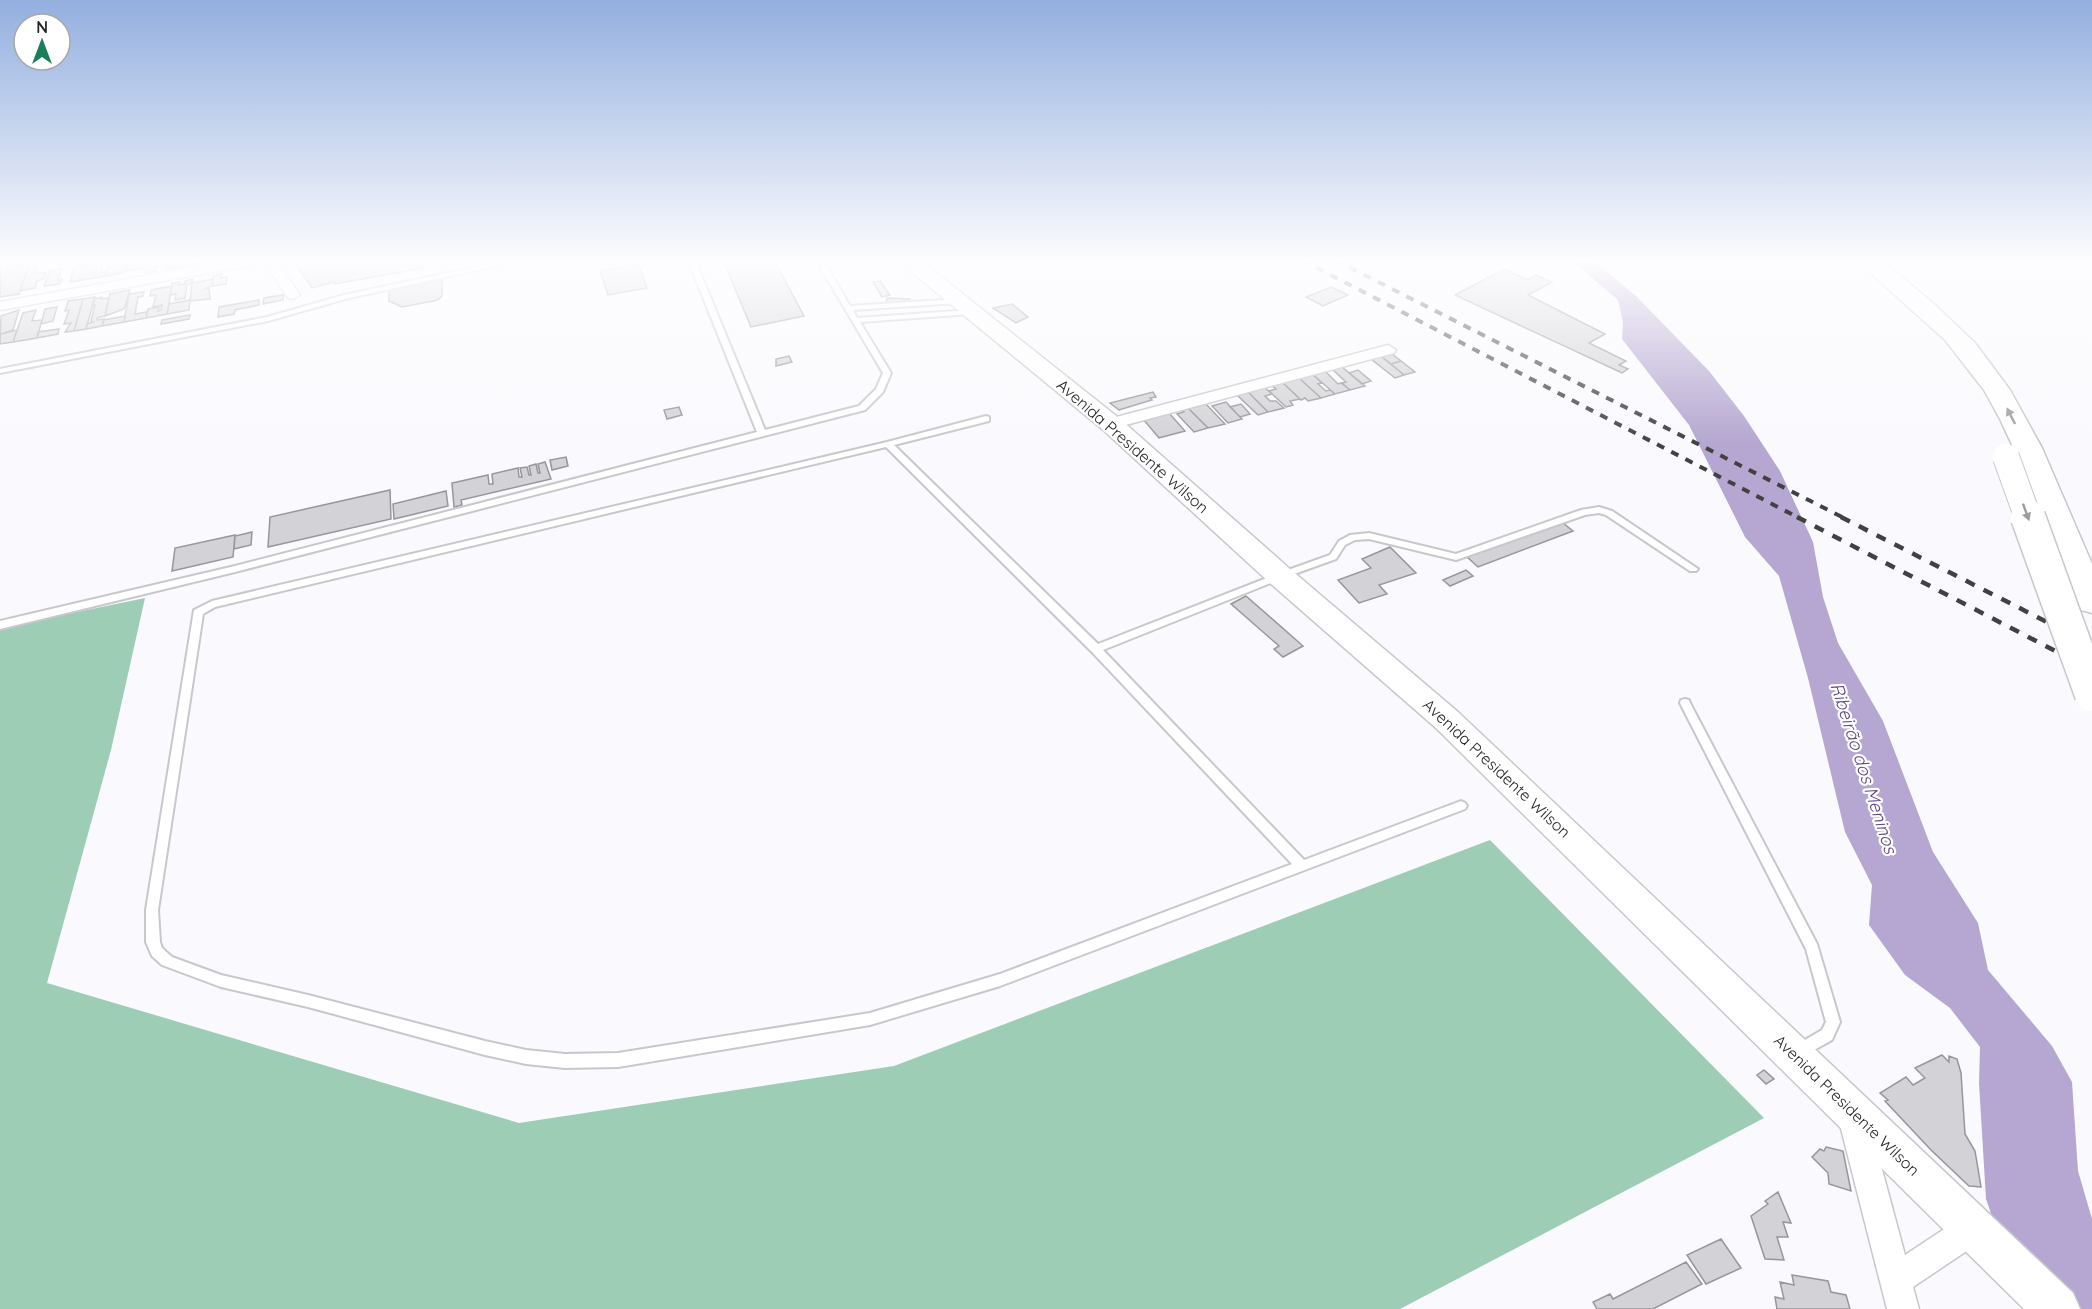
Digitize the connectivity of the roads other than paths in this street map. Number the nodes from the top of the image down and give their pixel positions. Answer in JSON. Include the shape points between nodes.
{"nodes":[{"id":1,"x":257,"y":321,"type":"edge"},
{"id":2,"x":716,"y":321,"type":"edge"},
{"id":3,"x":857,"y":321,"type":"edge"},
{"id":4,"x":983,"y":321,"type":"edge"},
{"id":5,"x":1918,"y":321,"type":"edge"},
{"id":6,"x":1938,"y":321,"type":"edge"},
{"id":7,"x":1388,"y":350,"type":"dead end"},
{"id":8,"x":0,"y":371,"type":"edge"},
{"id":9,"x":986,"y":418,"type":"dead end"},
{"id":10,"x":1111,"y":424,"type":"junction"},
{"id":11,"x":762,"y":434,"type":"junction"},
{"id":12,"x":888,"y":444,"type":"junction"},
{"id":13,"x":1693,"y":569,"type":"dead end"},
{"id":14,"x":1280,"y":576,"type":"junction"},
{"id":15,"x":2092,"y":602,"type":"edge"},
{"id":16,"x":0,"y":625,"type":"edge"},
{"id":17,"x":1096,"y":649,"type":"junction"},
{"id":18,"x":2092,"y":694,"type":"edge"},
{"id":19,"x":1685,"y":703,"type":"dead end"},
{"id":20,"x":1461,"y":806,"type":"dead end"},
{"id":21,"x":1303,"y":867,"type":"junction"},
{"id":22,"x":1795,"y":1054,"type":"junction"},
{"id":23,"x":1851,"y":1108,"type":"junction"},
{"id":24,"x":1984,"y":1240,"type":"junction"},
{"id":25,"x":1898,"y":1295,"type":"edge"},
{"id":26,"x":2056,"y":1309,"type":"edge"}],
"edges":[{"from":1,"to":8,"type":"lane"},
{"from":2,"to":11,"type":"lane"},
{"from":3,"to":11,"type":"lane","via":[[887,373],[880,390],[862,408]]},
{"from":4,"to":10,"type":"main road","name":"Avenida Presidente Wilson"},
{"from":5,"to":18,"type":"main road","one_way":true,"bridge":true,"via":[[1967,374],[1983,400]]},
{"from":15,"to":6,"type":"main road","one_way":true,"via":[[2008,409],[1977,362]]},
{"from":7,"to":10,"type":"street"},
{"from":9,"to":12,"type":"lane"},
{"from":10,"to":14,"type":"main road","name":"Avenida Presidente Wilson"},
{"from":11,"to":16,"type":"lane"},
{"from":12,"to":17,"type":"lane"},
{"from":12,"to":21,"type":"lane","via":[[200,608],[152,910],[157,952],[167,961],[221,981],[485,1048],[566,1061],[618,1060],[870,1019],[924,1004],[1000,980]]},
{"from":13,"to":14,"type":"lane","via":[[1599,510],[1456,556],[1369,536],[1353,537],[1342,543],[1336,556]]},
{"from":14,"to":17,"type":"lane"},
{"from":14,"to":22,"type":"main road","name":"Avenida Presidente Wilson","via":[[1481,751]]},
{"from":17,"to":21,"type":"lane"},
{"from":19,"to":22,"type":"lane","via":[[1812,948],[1833,1022],[1827,1035]]},
{"from":20,"to":21,"type":"lane"},
{"from":22,"to":23,"type":"main road","name":"Avenida Presidente Wilson"},
{"from":23,"to":24,"type":"main road","name":"Avenida Presidente Wilson"},
{"from":23,"to":25,"type":"street"},
{"from":24,"to":25,"type":"street"},
{"from":24,"to":26,"type":"main road","name":"Avenida Presidente Wilson"}]}
